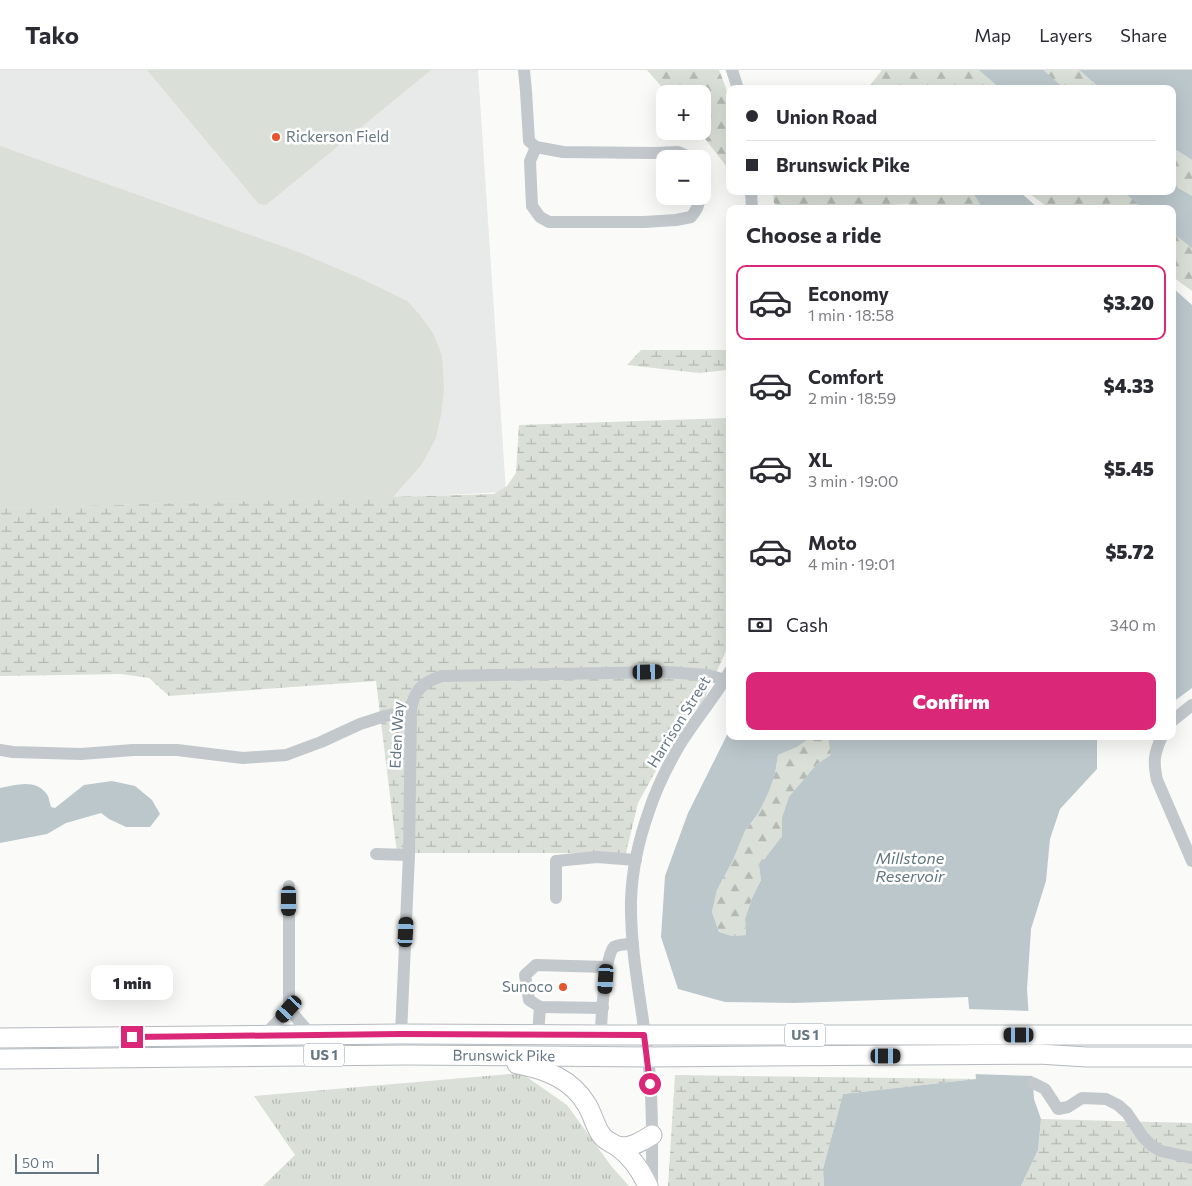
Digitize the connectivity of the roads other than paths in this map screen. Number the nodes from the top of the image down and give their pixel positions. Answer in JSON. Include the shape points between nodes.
{"nodes":[{"id":1,"x":524,"y":70,"type":"edge"},
{"id":2,"x":732,"y":70,"type":"edge"},
{"id":3,"x":737,"y":85,"type":"edge"},
{"id":4,"x":536,"y":147,"type":"junction"},
{"id":5,"x":656,"y":153,"type":"edge"},
{"id":6,"x":698,"y":205,"type":"edge"},
{"id":7,"x":726,"y":676,"type":"edge"},
{"id":8,"x":726,"y":677,"type":"edge"},
{"id":9,"x":1192,"y":704,"type":"edge"},
{"id":10,"x":411,"y":710,"type":"junction"},
{"id":11,"x":1176,"y":718,"type":"edge"},
{"id":12,"x":1160,"y":740,"type":"edge"},
{"id":13,"x":0,"y":750,"type":"edge"},
{"id":14,"x":376,"y":854,"type":"dead end"},
{"id":15,"x":409,"y":855,"type":"junction"},
{"id":16,"x":636,"y":860,"type":"junction"},
{"id":17,"x":1192,"y":861,"type":"edge"},
{"id":18,"x":289,"y":886,"type":"dead end"},
{"id":19,"x":556,"y":898,"type":"dead end"},
{"id":20,"x":633,"y":944,"type":"junction"},
{"id":21,"x":606,"y":966,"type":"junction"},
{"id":22,"x":540,"y":1007,"type":"junction"},
{"id":23,"x":603,"y":1008,"type":"junction"},
{"id":24,"x":289,"y":1009,"type":"junction"},
{"id":25,"x":401,"y":1034,"type":"junction"},
{"id":26,"x":311,"y":1035,"type":"junction"},
{"id":27,"x":538,"y":1035,"type":"junction"},
{"id":28,"x":601,"y":1035,"type":"junction"},
{"id":29,"x":644,"y":1035,"type":"junction"},
{"id":30,"x":1192,"y":1035,"type":"edge"},
{"id":31,"x":265,"y":1036,"type":"junction"},
{"id":32,"x":0,"y":1038,"type":"edge"},
{"id":33,"x":477,"y":1056,"type":"junction"},
{"id":34,"x":648,"y":1057,"type":"junction"},
{"id":35,"x":1192,"y":1057,"type":"edge"},
{"id":36,"x":0,"y":1059,"type":"edge"},
{"id":37,"x":1033,"y":1083,"type":"dead end"},
{"id":38,"x":652,"y":1135,"type":"junction"},
{"id":39,"x":616,"y":1146,"type":"junction"},
{"id":40,"x":1192,"y":1158,"type":"edge"},
{"id":41,"x":648,"y":1186,"type":"edge"},
{"id":42,"x":652,"y":1186,"type":"edge"}],
"edges":[{"from":1,"to":4,"type":"street","via":[[529,141]]},
{"from":2,"to":3,"type":"street"},
{"from":4,"to":5,"type":"street","via":[[563,152]]},
{"from":4,"to":6,"type":"street","via":[[530,161],[532,206],[549,222],[676,220],[691,217]]},
{"from":7,"to":10,"type":"street","name":"Eden Way","via":[[667,672],[442,676],[424,684],[417,692]]},
{"from":8,"to":16,"type":"street","name":"Harrison Street","via":[[662,778]]},
{"from":9,"to":11,"type":"street"},
{"from":10,"to":13,"type":"street","via":[[360,724],[286,756],[243,758],[177,750],[81,754]]},
{"from":10,"to":15,"type":"street","name":"Eden Way"},
{"from":12,"to":17,"type":"street","via":[[1154,756],[1157,780]]},
{"from":14,"to":15,"type":"street"},
{"from":15,"to":25,"type":"street","name":"Eden Way"},
{"from":16,"to":19,"type":"street","via":[[596,857],[556,862]]},
{"from":16,"to":20,"type":"street","name":"Harrison Street","via":[[632,898]]},
{"from":18,"to":24,"type":"street"},
{"from":20,"to":21,"type":"street","via":[[612,949]]},
{"from":20,"to":29,"type":"street","name":"Harrison Street"},
{"from":21,"to":22,"type":"street","via":[[536,965],[525,975],[529,1000]]},
{"from":21,"to":23,"type":"street"},
{"from":22,"to":23,"type":"street"},
{"from":22,"to":27,"type":"street"},
{"from":23,"to":28,"type":"street"},
{"from":24,"to":26,"type":"street"},
{"from":24,"to":31,"type":"street"},
{"from":25,"to":26,"type":"highway","name":"Brunswick Pike","number":"US 1"},
{"from":25,"to":27,"type":"highway","name":"Brunswick Pike","number":"US 1"},
{"from":26,"to":31,"type":"highway","name":"Brunswick Pike","number":"US 1"},
{"from":27,"to":28,"type":"highway","name":"Brunswick Pike","number":"US 1"},
{"from":28,"to":29,"type":"highway","name":"Brunswick Pike","number":"US 1"},
{"from":29,"to":30,"type":"highway","name":"Brunswick Pike","number":"US 1"},
{"from":29,"to":34,"type":"street","name":"Harrison Street"},
{"from":31,"to":32,"type":"highway","name":"Brunswick Pike","number":"US 1"},
{"from":33,"to":34,"type":"highway","name":"Brunswick Pike","number":"US 1"},
{"from":33,"to":36,"type":"highway","name":"Brunswick Pike","number":"US 1"},
{"from":33,"to":39,"type":"highway","via":[[533,1067],[561,1078],[588,1106],[602,1136]]},
{"from":34,"to":35,"type":"highway","name":"Brunswick Pike","number":"US 1","via":[[1038,1054]]},
{"from":34,"to":38,"type":"street","name":"Harrison Street"},
{"from":37,"to":40,"type":"street","via":[[1046,1089],[1058,1109],[1082,1098],[1106,1099],[1118,1104],[1152,1146]]},
{"from":38,"to":39,"type":"highway","via":[[627,1147]]},
{"from":38,"to":42,"type":"street","name":"Harrison Street"},
{"from":39,"to":41,"type":"highway","via":[[636,1164]]}]}
